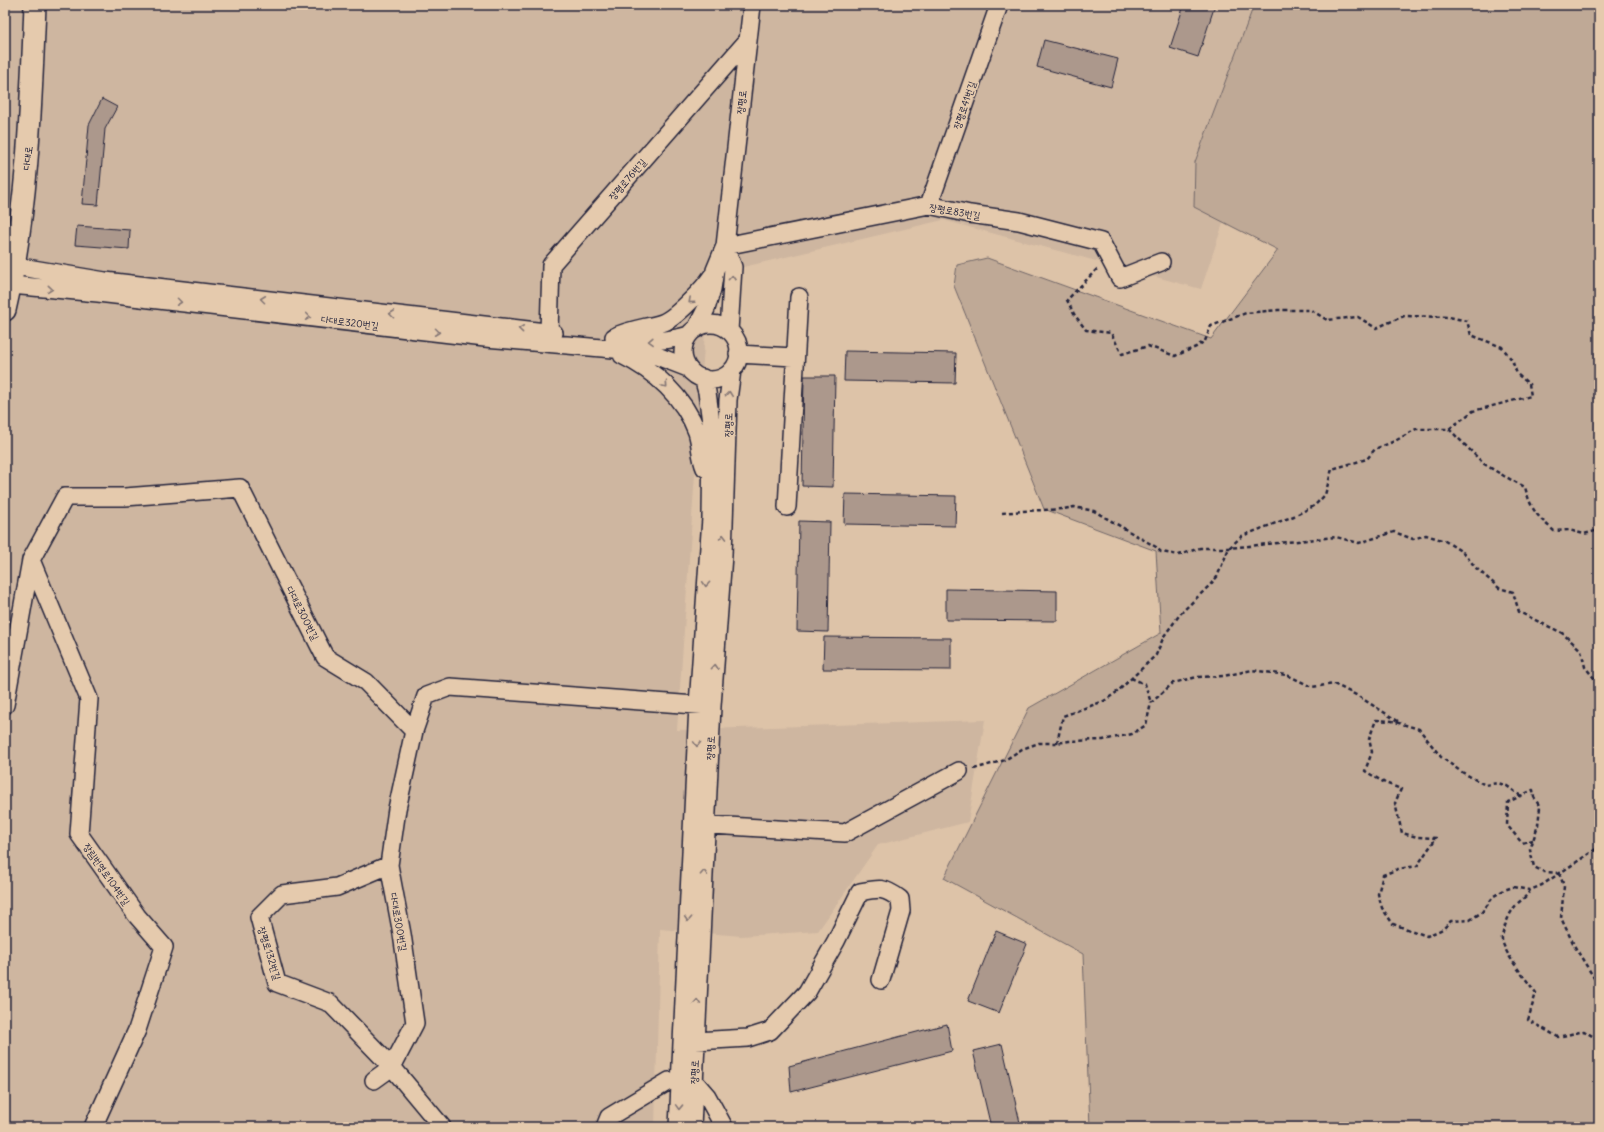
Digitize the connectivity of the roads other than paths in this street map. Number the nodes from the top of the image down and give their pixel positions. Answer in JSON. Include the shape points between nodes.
{"nodes":[{"id":1,"x":36,"y":5,"type":"edge"},
{"id":2,"x":752,"y":5,"type":"edge"},
{"id":3,"x":999,"y":5,"type":"edge"},
{"id":4,"x":747,"y":41,"type":"junction"},
{"id":5,"x":929,"y":205,"type":"junction"},
{"id":6,"x":725,"y":246,"type":"junction"},
{"id":7,"x":1161,"y":262,"type":"dead end"},
{"id":8,"x":715,"y":270,"type":"junction"},
{"id":9,"x":13,"y":276,"type":"junction"},
{"id":10,"x":799,"y":297,"type":"dead end"},
{"id":11,"x":5,"y":310,"type":"edge"},
{"id":12,"x":729,"y":331,"type":"junction"},
{"id":13,"x":549,"y":332,"type":"junction"},
{"id":14,"x":692,"y":332,"type":"junction"},
{"id":15,"x":610,"y":344,"type":"junction"},
{"id":16,"x":794,"y":357,"type":"junction"},
{"id":17,"x":735,"y":362,"type":"junction"},
{"id":18,"x":688,"y":368,"type":"junction"},
{"id":19,"x":703,"y":378,"type":"junction"},
{"id":20,"x":711,"y":482,"type":"junction"},
{"id":21,"x":787,"y":507,"type":"dead end"},
{"id":22,"x":31,"y":560,"type":"junction"},
{"id":23,"x":5,"y":705,"type":"edge"},
{"id":24,"x":705,"y":705,"type":"junction"},
{"id":25,"x":414,"y":731,"type":"junction"},
{"id":26,"x":959,"y":771,"type":"road end"},
{"id":27,"x":700,"y":824,"type":"junction"},
{"id":28,"x":389,"y":864,"type":"junction"},
{"id":29,"x":881,"y":980,"type":"dead end"},
{"id":30,"x":689,"y":1041,"type":"junction"},
{"id":31,"x":392,"y":1068,"type":"junction"},
{"id":32,"x":374,"y":1080,"type":"dead end"},
{"id":33,"x":687,"y":1081,"type":"junction"},
{"id":34,"x":93,"y":1127,"type":"edge"},
{"id":35,"x":442,"y":1127,"type":"edge"},
{"id":36,"x":605,"y":1127,"type":"edge"},
{"id":37,"x":678,"y":1127,"type":"edge"},
{"id":38,"x":692,"y":1127,"type":"edge"},
{"id":39,"x":724,"y":1127,"type":"edge"}],
"edges":[{"from":1,"to":9,"type":"main road","name":"다대로","via":[[30,139]]},
{"from":2,"to":4,"type":"street","name":"장평로"},
{"from":3,"to":5,"type":"street","name":"장평로41번길"},
{"from":4,"to":6,"type":"street","name":"장평로"},
{"from":4,"to":13,"type":"street","name":"장평로76번길","via":[[551,265]]},
{"from":5,"to":6,"type":"street","name":"장평로83번길"},
{"from":5,"to":7,"type":"street","name":"장평로83번길","via":[[1019,221],[1101,242],[1120,278]]},
{"from":6,"to":8,"type":"street"},
{"from":12,"to":6,"type":"street","one_way":true,"via":[[733,267]]},
{"from":8,"to":14,"type":"street","via":[[706,309]]},
{"from":8,"to":15,"type":"street","one_way":true,"via":[[694,298],[664,323],[625,331]]},
{"from":9,"to":11,"type":"main road","name":"다대로"},
{"from":13,"to":9,"type":"street","name":"다대로320번길","one_way":true,"via":[[105,281]]},
{"from":9,"to":15,"type":"street","name":"다대로320번길","one_way":true,"via":[[98,293],[485,338]]},
{"from":10,"to":16,"type":"street"},
{"from":12,"to":14,"type":"street","via":[[708,324]]},
{"from":12,"to":17,"type":"street","via":[[736,341]]},
{"from":13,"to":15,"type":"street","name":"다대로320번길"},
{"from":14,"to":15,"type":"street","name":"다대로320번길","one_way":true,"via":[[676,339]]},
{"from":14,"to":18,"type":"street","via":[[685,340],[683,349]]},
{"from":15,"to":18,"type":"street","name":"다대로320번길","via":[[657,356]]},
{"from":15,"to":20,"type":"street","one_way":true,"via":[[660,379],[684,405],[697,433],[704,466]]},
{"from":16,"to":17,"type":"street"},
{"from":16,"to":21,"type":"street"},
{"from":17,"to":19,"type":"street","via":[[721,378]]},
{"from":24,"to":17,"type":"street","name":"장평로","one_way":true,"via":[[723,555],[728,400]]},
{"from":18,"to":19,"type":"street"},
{"from":19,"to":20,"type":"street","name":"장평로","via":[[712,430]]},
{"from":20,"to":24,"type":"street","name":"장평로","one_way":true},
{"from":22,"to":23,"type":"street","name":"다대로300번길"},
{"from":22,"to":25,"type":"street","name":"다대로300번길","via":[[65,497],[125,497],[240,488],[326,657],[366,682]]},
{"from":22,"to":34,"type":"street","name":"장림번영로104번길","via":[[89,698],[78,834],[137,916],[164,947],[137,1030]]},
{"from":24,"to":25,"type":"street","via":[[450,687],[426,696]]},
{"from":24,"to":27,"type":"street","name":"장평로"},
{"from":25,"to":28,"type":"street","name":"다대로300번길","via":[[397,809]]},
{"from":26,"to":27,"type":"street","via":[[845,832]]},
{"from":27,"to":30,"type":"street","name":"장평로"},
{"from":28,"to":31,"type":"street","name":"다대로300번길","via":[[415,1023]]},
{"from":28,"to":31,"type":"street","name":"장평로132번길","via":[[337,887],[282,894],[259,917],[277,982],[330,1002]]},
{"from":29,"to":30,"type":"street","via":[[901,911],[900,899],[888,890],[876,889],[860,892],[807,992],[770,1030],[748,1038]]},
{"from":30,"to":33,"type":"street","name":"장평로"},
{"from":31,"to":32,"type":"street","name":"다대로300번길"},
{"from":31,"to":35,"type":"street","name":"장평로132번길"},
{"from":33,"to":36,"type":"street","via":[[669,1082],[609,1117]]},
{"from":33,"to":37,"type":"street","name":"장평로","one_way":true},
{"from":33,"to":38,"type":"street","name":"장평로"},
{"from":33,"to":39,"type":"street","via":[[707,1096]]}]}
